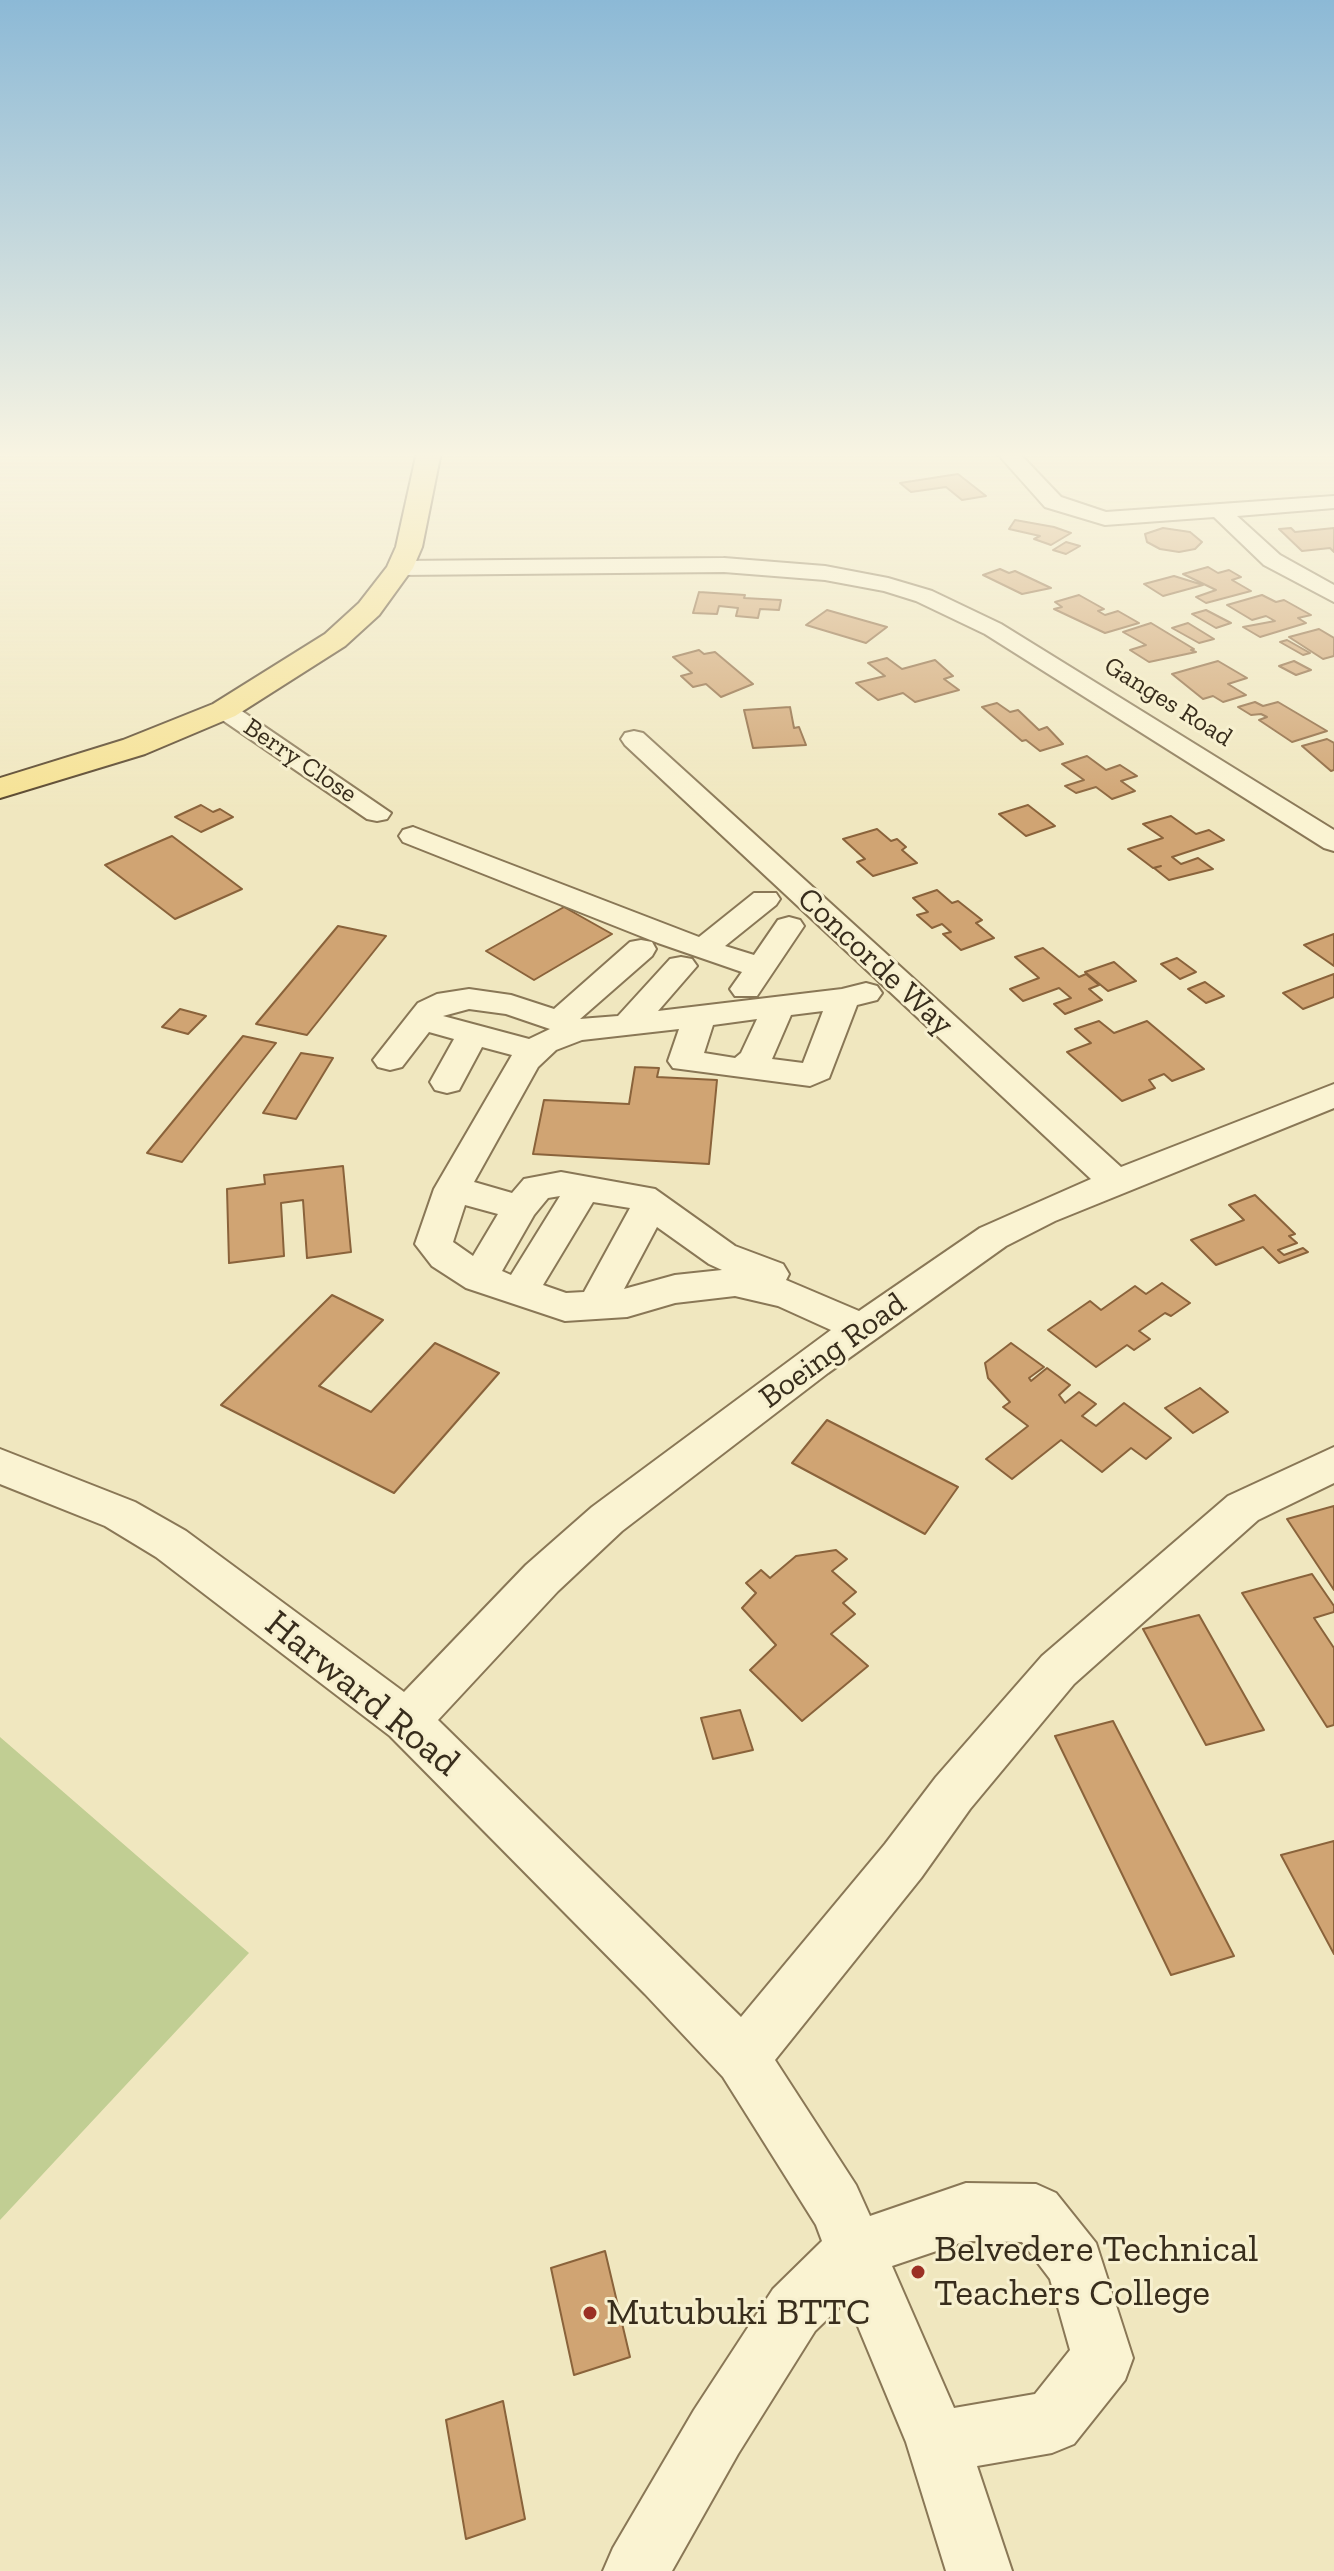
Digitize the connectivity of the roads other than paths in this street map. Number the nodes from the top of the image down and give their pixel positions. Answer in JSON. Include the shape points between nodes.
{"nodes":[{"id":1,"x":397,"y":572,"type":"edge"},
{"id":2,"x":814,"y":572,"type":"edge"},
{"id":3,"x":1293,"y":572,"type":"edge"},
{"id":4,"x":1334,"y":595,"type":"edge"},
{"id":5,"x":224,"y":710,"type":"junction"},
{"id":6,"x":634,"y":739,"type":"dead end"},
{"id":7,"x":0,"y":788,"type":"edge"},
{"id":8,"x":377,"y":813,"type":"dead end"},
{"id":9,"x":413,"y":836,"type":"dead end"},
{"id":10,"x":1334,"y":842,"type":"edge"},
{"id":11,"x":765,"y":899,"type":"dead end"},
{"id":12,"x":789,"y":926,"type":"dead end"},
{"id":13,"x":641,"y":949,"type":"dead end"},
{"id":14,"x":693,"y":957,"type":"junction"},
{"id":15,"x":761,"y":968,"type":"junction"},
{"id":16,"x":899,"y":984,"type":"junction"},
{"id":17,"x":843,"y":999,"type":"junction"},
{"id":18,"x":779,"y":1007,"type":"junction"},
{"id":19,"x":715,"y":1014,"type":"junction"},
{"id":20,"x":421,"y":1020,"type":"junction"},
{"id":21,"x":628,"y":1025,"type":"junction"},
{"id":22,"x":568,"y":1026,"type":"junction"},
{"id":23,"x":472,"y":1036,"type":"junction"},
{"id":24,"x":534,"y":1051,"type":"junction"},
{"id":25,"x":755,"y":1059,"type":"junction"},
{"id":26,"x":390,"y":1060,"type":"dead end"},
{"id":27,"x":447,"y":1082,"type":"dead end"},
{"id":28,"x":1334,"y":1095,"type":"edge"},
{"id":29,"x":1118,"y":1184,"type":"junction"},
{"id":30,"x":583,"y":1188,"type":"junction"},
{"id":31,"x":452,"y":1189,"type":"junction"},
{"id":32,"x":652,"y":1202,"type":"junction"},
{"id":33,"x":520,"y":1207,"type":"junction"},
{"id":34,"x":717,"y":1269,"type":"junction"},
{"id":35,"x":479,"y":1278,"type":"junction"},
{"id":36,"x":520,"y":1292,"type":"junction"},
{"id":37,"x":595,"y":1307,"type":"junction"},
{"id":38,"x":870,"y":1322,"type":"junction"},
{"id":39,"x":1334,"y":1464,"type":"edge"},
{"id":40,"x":0,"y":1466,"type":"edge"},
{"id":41,"x":407,"y":1721,"type":"junction"},
{"id":42,"x":742,"y":2058,"type":"junction"},
{"id":43,"x":855,"y":2250,"type":"junction"},
{"id":44,"x":937,"y":2442,"type":"junction"},
{"id":45,"x":636,"y":2571,"type":"edge"},
{"id":46,"x":979,"y":2571,"type":"edge"}],
"edges":[{"from":1,"to":5,"type":"main road","via":[[352,626]]},
{"from":2,"to":10,"type":"street","name":"Ganges Road","via":[[924,596],[993,629]]},
{"from":3,"to":4,"type":"street"},
{"from":5,"to":7,"type":"main road","via":[[134,747]]},
{"from":5,"to":8,"type":"street","name":"Berry Close"},
{"from":6,"to":16,"type":"street","name":"Concorde Way"},
{"from":9,"to":14,"type":"street"},
{"from":11,"to":14,"type":"street"},
{"from":12,"to":15,"type":"street"},
{"from":13,"to":22,"type":"street"},
{"from":14,"to":15,"type":"street"},
{"from":14,"to":21,"type":"street"},
{"from":15,"to":19,"type":"street"},
{"from":16,"to":17,"type":"street"},
{"from":16,"to":29,"type":"street","name":"Concorde Way"},
{"from":17,"to":18,"type":"street"},
{"from":17,"to":25,"type":"street","via":[[814,1074],[760,1068]]},
{"from":18,"to":19,"type":"street"},
{"from":18,"to":25,"type":"street"},
{"from":19,"to":21,"type":"street"},
{"from":19,"to":25,"type":"street","via":[[685,1061],[741,1069]]},
{"from":20,"to":22,"type":"street","via":[[448,1001],[469,999],[511,1005]]},
{"from":20,"to":23,"type":"street"},
{"from":20,"to":26,"type":"street"},
{"from":21,"to":22,"type":"street"},
{"from":22,"to":24,"type":"street"},
{"from":23,"to":24,"type":"street"},
{"from":23,"to":27,"type":"street"},
{"from":24,"to":31,"type":"street"},
{"from":28,"to":29,"type":"street","name":"Boeing Road"},
{"from":29,"to":38,"type":"street","name":"Boeing Road","via":[[1016,1224]]},
{"from":30,"to":32,"type":"street"},
{"from":30,"to":33,"type":"street","via":[[545,1185]]},
{"from":30,"to":36,"type":"street"},
{"from":31,"to":33,"type":"street"},
{"from":31,"to":35,"type":"street","via":[[434,1244]]},
{"from":32,"to":34,"type":"street"},
{"from":32,"to":37,"type":"street"},
{"from":33,"to":35,"type":"street"},
{"from":34,"to":37,"type":"street","via":[[627,1303]]},
{"from":34,"to":38,"type":"street","via":[[735,1282]]},
{"from":35,"to":36,"type":"street"},
{"from":36,"to":37,"type":"street","via":[[565,1307]]},
{"from":38,"to":41,"type":"street","name":"Boeing Road","via":[[607,1519],[542,1578]]},
{"from":39,"to":42,"type":"street","via":[[1243,1508],[1058,1670]]},
{"from":40,"to":41,"type":"street","name":"Harward Road","via":[[120,1514],[171,1544]]},
{"from":41,"to":42,"type":"street","name":"Harward Road"},
{"from":42,"to":43,"type":"street","name":"Harward Road","via":[[836,2205]]},
{"from":43,"to":44,"type":"street"},
{"from":43,"to":44,"type":"street","via":[[966,2212],[1036,2213],[1075,2264],[1103,2358],[1052,2422]]},
{"from":43,"to":45,"type":"street","via":[[794,2310]]},
{"from":44,"to":46,"type":"street"}]}
